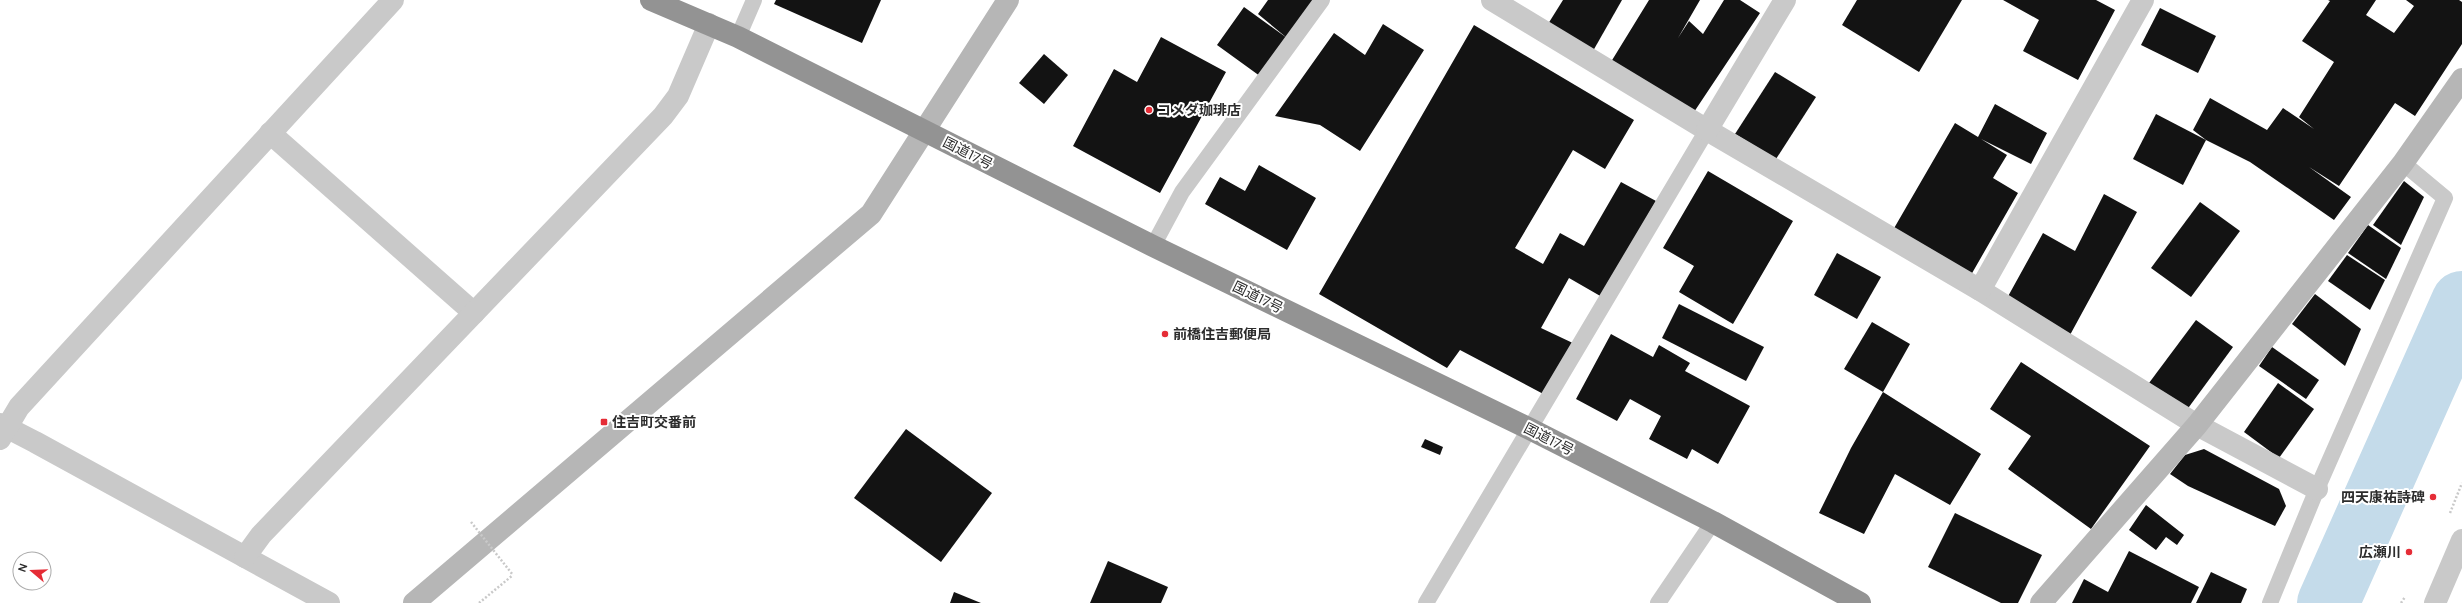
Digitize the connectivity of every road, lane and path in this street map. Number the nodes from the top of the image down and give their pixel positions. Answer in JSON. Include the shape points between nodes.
{"nodes":[{"id":1,"x":393,"y":0,"type":"edge"},
{"id":2,"x":651,"y":0,"type":"edge"},
{"id":3,"x":754,"y":0,"type":"edge"},
{"id":4,"x":1008,"y":0,"type":"edge"},
{"id":5,"x":1322,"y":0,"type":"edge"},
{"id":6,"x":1492,"y":0,"type":"edge"},
{"id":7,"x":1785,"y":0,"type":"edge"},
{"id":8,"x":2143,"y":0,"type":"edge"},
{"id":9,"x":709,"y":24,"type":"junction"},
{"id":10,"x":738,"y":37,"type":"junction"},
{"id":11,"x":2462,"y":79,"type":"edge"},
{"id":12,"x":1707,"y":130,"type":"junction"},
{"id":13,"x":926,"y":132,"type":"junction"},
{"id":14,"x":270,"y":133,"type":"junction"},
{"id":15,"x":2403,"y":163,"type":"junction"},
{"id":16,"x":1153,"y":246,"type":"junction"},
{"id":17,"x":1980,"y":290,"type":"junction"},
{"id":18,"x":474,"y":313,"type":"junction"},
{"id":19,"x":2197,"y":425,"type":"junction"},
{"id":20,"x":1530,"y":429,"type":"junction"},
{"id":21,"x":2,"y":430,"type":"edge"},
{"id":22,"x":2317,"y":489,"type":"junction"},
{"id":23,"x":472,"y":522,"type":"dead end"},
{"id":24,"x":1713,"y":522,"type":"junction"},
{"id":25,"x":2462,"y":540,"type":"edge"},
{"id":26,"x":245,"y":557,"type":"junction"},
{"id":27,"x":329,"y":603,"type":"edge"},
{"id":28,"x":414,"y":603,"type":"edge"},
{"id":29,"x":479,"y":603,"type":"edge"},
{"id":30,"x":1426,"y":603,"type":"edge"},
{"id":31,"x":1658,"y":603,"type":"edge"},
{"id":32,"x":1860,"y":603,"type":"edge"},
{"id":33,"x":2041,"y":603,"type":"edge"},
{"id":34,"x":2270,"y":603,"type":"edge"},
{"id":35,"x":2435,"y":603,"type":"edge"}],
"edges":[{"from":1,"to":14,"type":"street"},
{"from":2,"to":9,"type":"highway","name":"国道17号"},
{"from":3,"to":10,"type":"lane"},
{"from":4,"to":13,"type":"street"},
{"from":5,"to":16,"type":"lane","via":[[1182,192]]},
{"from":6,"to":12,"type":"street"},
{"from":7,"to":12,"type":"street"},
{"from":8,"to":17,"type":"street"},
{"from":9,"to":10,"type":"highway","name":"国道17号"},
{"from":9,"to":18,"type":"street","via":[[678,96],[663,116]]},
{"from":10,"to":13,"type":"highway","name":"国道17号"},
{"from":11,"to":15,"type":"street"},
{"from":12,"to":17,"type":"street"},
{"from":12,"to":20,"type":"lane"},
{"from":13,"to":16,"type":"highway","name":"国道17号"},
{"from":13,"to":28,"type":"street","via":[[871,214]]},
{"from":14,"to":18,"type":"street"},
{"from":14,"to":21,"type":"street","via":[[19,407]]},
{"from":15,"to":19,"type":"street"},
{"from":15,"to":22,"type":"lane","via":[[2445,198]]},
{"from":16,"to":20,"type":"highway","name":"国道17号"},
{"from":17,"to":19,"type":"street"},
{"from":18,"to":26,"type":"street","via":[[261,535]]},
{"from":19,"to":22,"type":"street"},
{"from":19,"to":33,"type":"street"},
{"from":20,"to":24,"type":"highway","name":"国道17号"},
{"from":20,"to":30,"type":"lane"},
{"from":21,"to":26,"type":"street"},
{"from":22,"to":34,"type":"lane"},
{"from":23,"to":29,"type":"path","bridge":true,"via":[[513,575]]},
{"from":24,"to":31,"type":"lane"},
{"from":24,"to":32,"type":"highway","name":"国道17号"},
{"from":25,"to":35,"type":"street"},
{"from":26,"to":27,"type":"street"}]}
